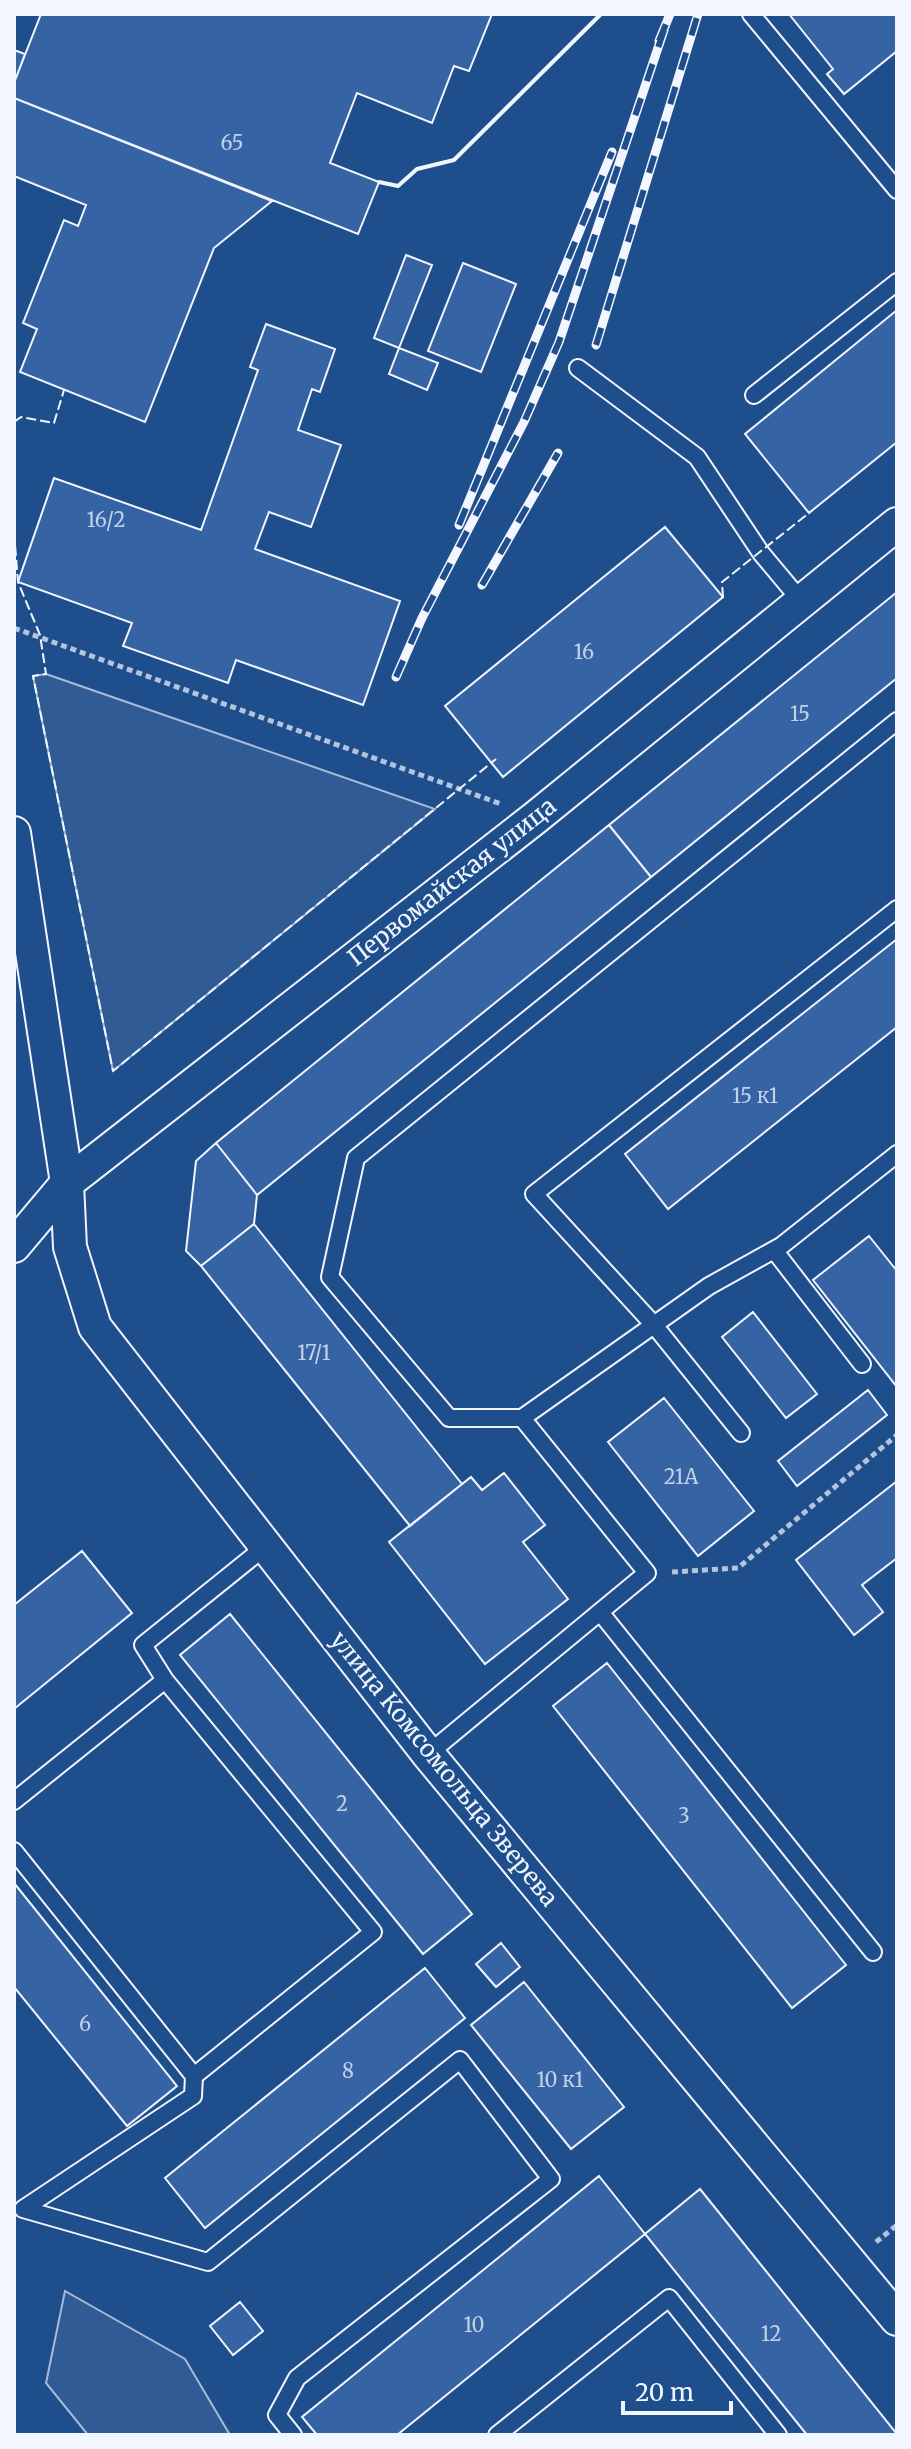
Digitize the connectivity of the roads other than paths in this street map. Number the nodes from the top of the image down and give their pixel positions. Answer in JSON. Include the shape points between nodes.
{"nodes":[{"id":1,"x":751,"y":14,"type":"edge"},
{"id":2,"x":897,"y":190,"type":"edge"},
{"id":3,"x":897,"y":282,"type":"edge"},
{"id":4,"x":578,"y":368,"type":"dead end"},
{"id":5,"x":754,"y":395,"type":"dead end"},
{"id":6,"x":897,"y":524,"type":"edge"},
{"id":7,"x":802,"y":602,"type":"junction"},
{"id":8,"x":897,"y":721,"type":"edge"},
{"id":9,"x":14,"y":833,"type":"edge"},
{"id":10,"x":897,"y":909,"type":"edge"},
{"id":11,"x":897,"y":1154,"type":"edge"},
{"id":12,"x":67,"y":1183,"type":"junction"},
{"id":13,"x":14,"y":1246,"type":"edge"},
{"id":14,"x":774,"y":1250,"type":"junction"},
{"id":15,"x":654,"y":1325,"type":"junction"},
{"id":16,"x":862,"y":1364,"type":"dead end"},
{"id":17,"x":522,"y":1418,"type":"junction"},
{"id":18,"x":741,"y":1433,"type":"dead end"},
{"id":19,"x":266,"y":1546,"type":"junction"},
{"id":20,"x":600,"y":1612,"type":"junction"},
{"id":21,"x":165,"y":1680,"type":"junction"},
{"id":22,"x":428,"y":1754,"type":"junction"},
{"id":23,"x":14,"y":1801,"type":"edge"},
{"id":24,"x":14,"y":1851,"type":"edge"},
{"id":25,"x":873,"y":1952,"type":"dead end"},
{"id":26,"x":194,"y":2076,"type":"junction"},
{"id":27,"x":893,"y":2307,"type":"edge"},
{"id":28,"x":293,"y":2435,"type":"edge"},
{"id":29,"x":497,"y":2435,"type":"edge"},
{"id":30,"x":778,"y":2435,"type":"edge"}],
"edges":[{"from":1,"to":2,"type":"lane"},
{"from":3,"to":5,"type":"lane"},
{"from":4,"to":7,"type":"lane","via":[[697,457],[761,553]]},
{"from":6,"to":7,"type":"street","name":"Первомайская улица"},
{"from":7,"to":12,"type":"street","name":"Первомайская улица"},
{"from":8,"to":17,"type":"lane","via":[[356,1158],[330,1277],[449,1418]]},
{"from":9,"to":12,"type":"street","name":"улица Комсомольца Зверева"},
{"from":10,"to":15,"type":"lane","via":[[534,1194]]},
{"from":11,"to":14,"type":"lane"},
{"from":12,"to":13,"type":"street","name":"Первомайская улица"},
{"from":12,"to":19,"type":"street","name":"улица Комсомольца Зверева","via":[[70,1247],[95,1327]]},
{"from":14,"to":15,"type":"lane"},
{"from":14,"to":16,"type":"lane"},
{"from":15,"to":17,"type":"lane"},
{"from":15,"to":18,"type":"lane"},
{"from":17,"to":20,"type":"lane","via":[[647,1573]]},
{"from":19,"to":21,"type":"lane","via":[[143,1645]]},
{"from":19,"to":22,"type":"street","name":"улица Комсомольца Зверева"},
{"from":20,"to":22,"type":"lane"},
{"from":20,"to":25,"type":"lane"},
{"from":21,"to":23,"type":"lane"},
{"from":21,"to":26,"type":"lane","via":[[373,1932]]},
{"from":22,"to":27,"type":"street","name":"улица Комсомольца Зверева"},
{"from":24,"to":26,"type":"lane"},
{"from":26,"to":28,"type":"lane","via":[[193,2096],[23,2209],[208,2262],[460,2060],[551,2179],[297,2378],[277,2415]]},
{"from":29,"to":30,"type":"lane","via":[[669,2298]]}]}
